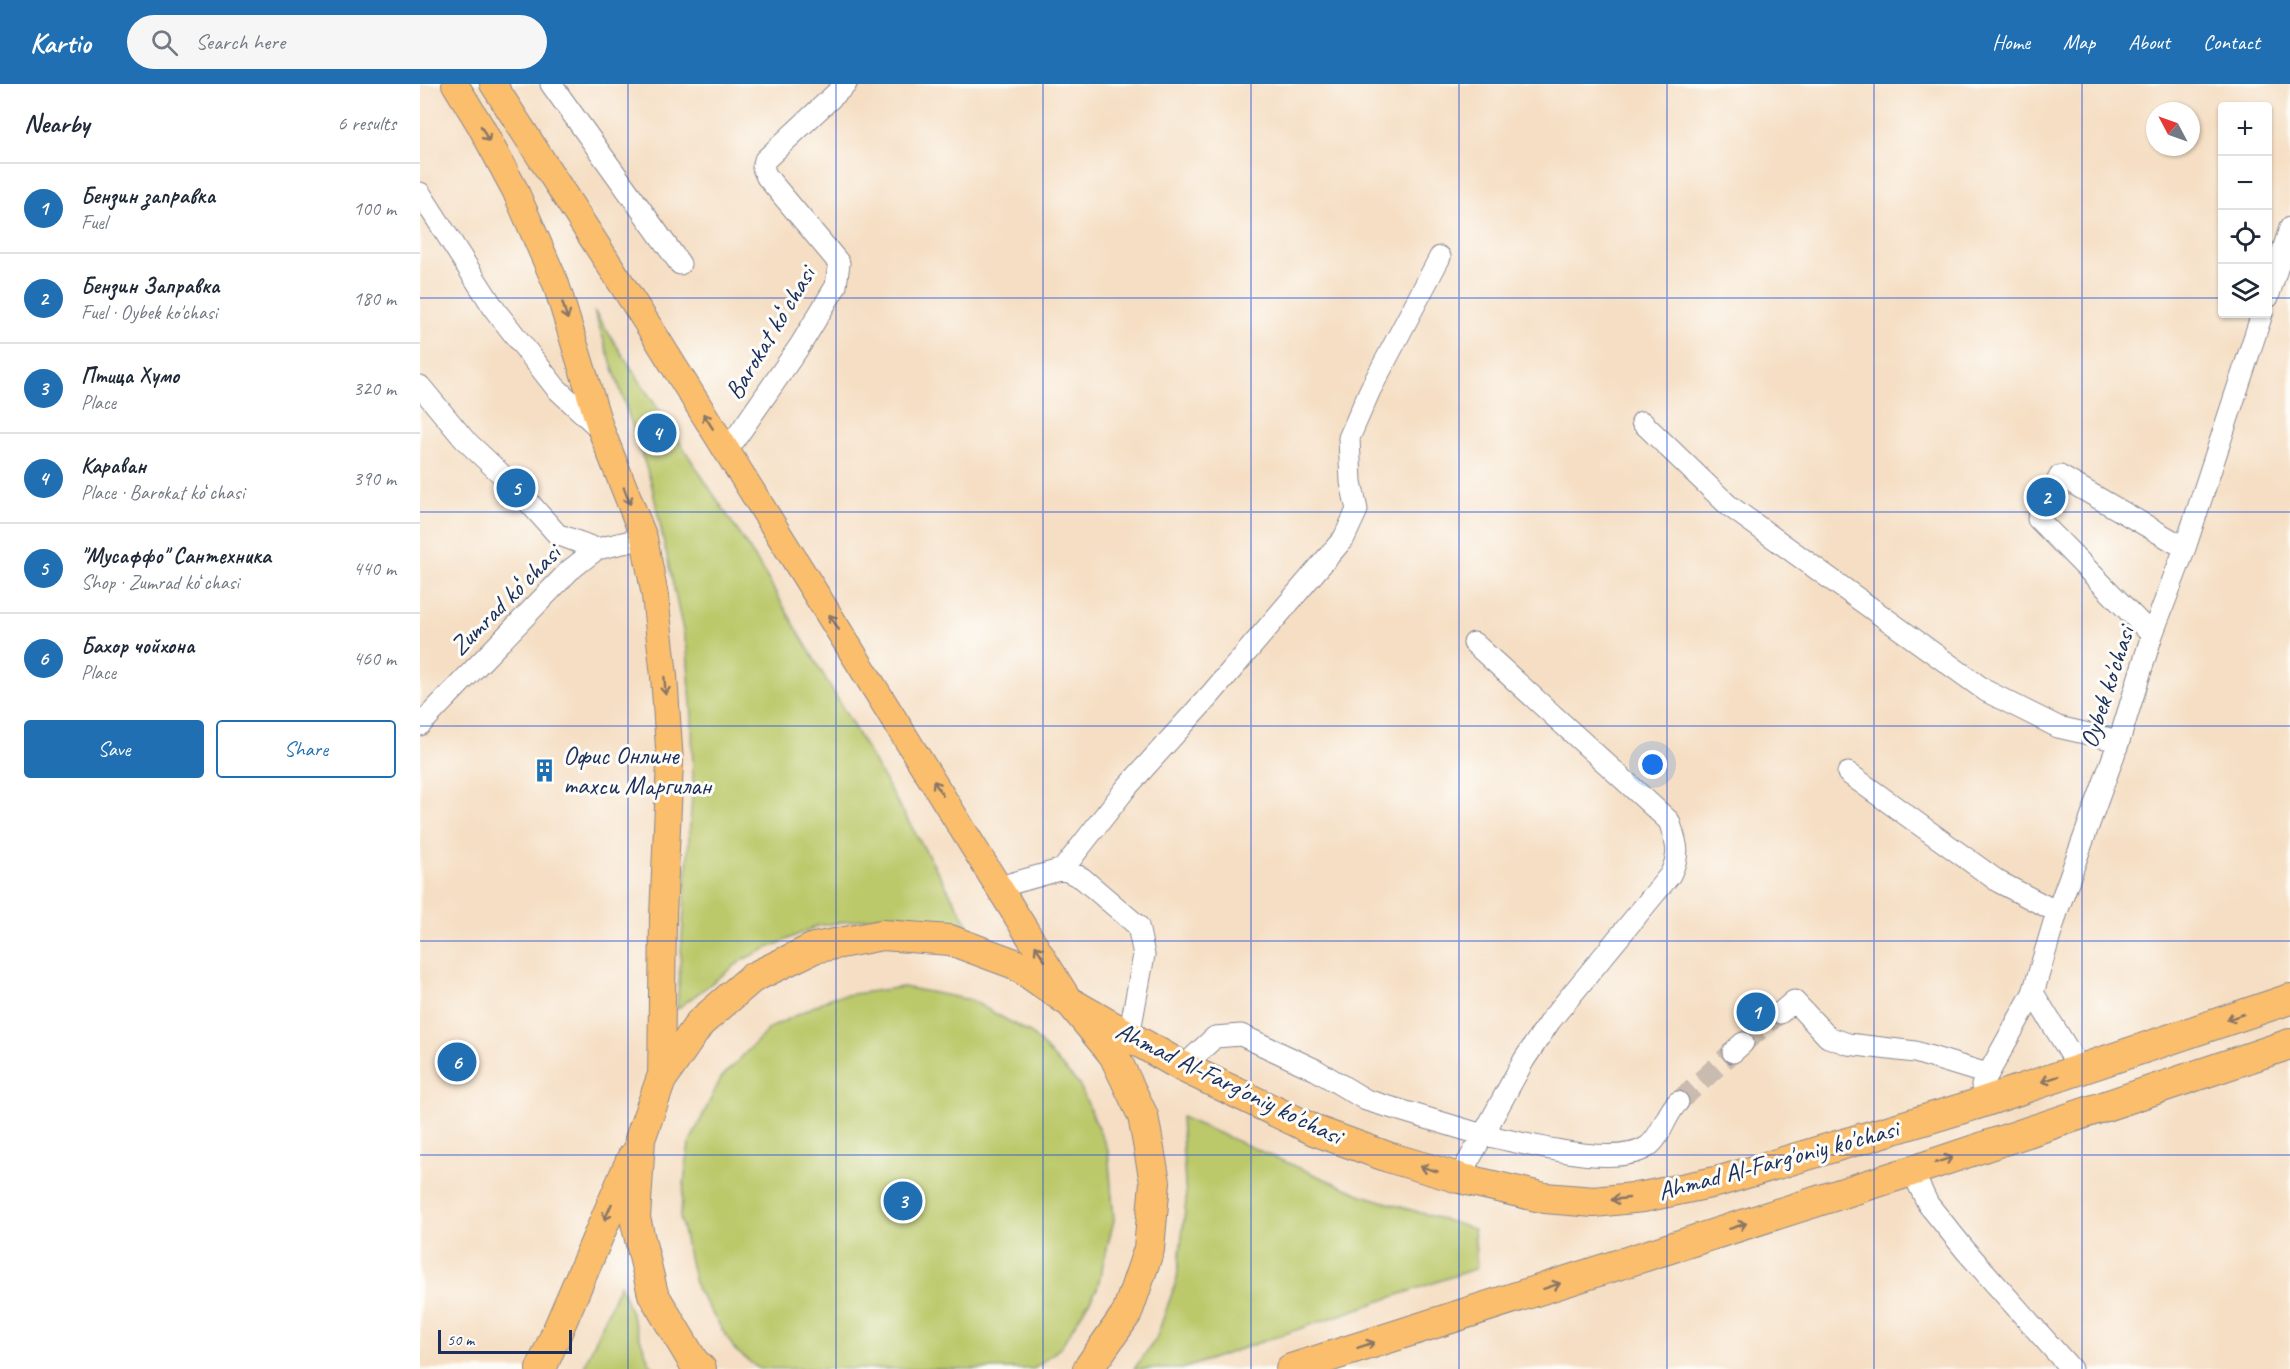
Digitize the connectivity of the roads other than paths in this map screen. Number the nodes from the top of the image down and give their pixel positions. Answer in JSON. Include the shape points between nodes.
{"nodes":[{"id":1,"x":455,"y":84,"type":"edge"},
{"id":2,"x":493,"y":84,"type":"edge"},
{"id":3,"x":551,"y":84,"type":"edge"},
{"id":4,"x":846,"y":84,"type":"edge"},
{"id":5,"x":420,"y":193,"type":"edge"},
{"id":6,"x":2290,"y":228,"type":"edge"},
{"id":7,"x":1440,"y":257,"type":"dead end"},
{"id":8,"x":680,"y":264,"type":"dead end"},
{"id":9,"x":2272,"y":284,"type":"edge"},
{"id":10,"x":2261,"y":318,"type":"edge"},
{"id":11,"x":420,"y":386,"type":"edge"},
{"id":12,"x":1642,"y":422,"type":"dead end"},
{"id":13,"x":602,"y":430,"type":"junction"},
{"id":14,"x":727,"y":451,"type":"junction"},
{"id":15,"x":2054,"y":487,"type":"dead end"},
{"id":16,"x":2043,"y":510,"type":"dead end"},
{"id":17,"x":644,"y":538,"type":"junction"},
{"id":18,"x":2185,"y":548,"type":"junction"},
{"id":19,"x":597,"y":549,"type":"junction"},
{"id":20,"x":2152,"y":635,"type":"junction"},
{"id":21,"x":1474,"y":643,"type":"dead end"},
{"id":22,"x":420,"y":725,"type":"edge"},
{"id":23,"x":2119,"y":741,"type":"junction"},
{"id":24,"x":1848,"y":773,"type":"dead end"},
{"id":25,"x":1063,"y":869,"type":"junction"},
{"id":26,"x":999,"y":887,"type":"junction"},
{"id":27,"x":2057,"y":912,"type":"junction"},
{"id":28,"x":2032,"y":993,"type":"junction"},
{"id":29,"x":2290,"y":999,"type":"edge"},
{"id":30,"x":1071,"y":1003,"type":"junction"},
{"id":31,"x":1780,"y":1013,"type":"tunnel mouth"},
{"id":32,"x":1129,"y":1036,"type":"junction"},
{"id":33,"x":2290,"y":1044,"type":"edge"},
{"id":34,"x":1183,"y":1066,"type":"junction"},
{"id":35,"x":2080,"y":1069,"type":"junction"},
{"id":36,"x":1987,"y":1074,"type":"junction"},
{"id":37,"x":661,"y":1080,"type":"junction"},
{"id":38,"x":1678,"y":1102,"type":"tunnel mouth"},
{"id":39,"x":1974,"y":1105,"type":"junction"},
{"id":40,"x":1483,"y":1135,"type":"junction"},
{"id":41,"x":640,"y":1139,"type":"junction"},
{"id":42,"x":1912,"y":1171,"type":"junction"},
{"id":43,"x":1460,"y":1178,"type":"junction"},
{"id":44,"x":541,"y":1369,"type":"edge"},
{"id":45,"x":701,"y":1369,"type":"edge"},
{"id":46,"x":1088,"y":1369,"type":"edge"},
{"id":47,"x":1291,"y":1369,"type":"edge"},
{"id":48,"x":2071,"y":1369,"type":"edge"}],
"edges":[{"from":1,"to":13,"type":"main road","one_way":true,"via":[[515,189],[556,284]]},
{"from":14,"to":2,"type":"main road","one_way":true},
{"from":3,"to":8,"type":"street"},
{"from":4,"to":14,"type":"street","name":"Barokat koʻchasi","via":[[765,160],[767,177],[839,263],[836,286]]},
{"from":5,"to":13,"type":"street","via":[[495,310],[556,388]]},
{"from":6,"to":9,"type":"street"},
{"from":7,"to":25,"type":"street","via":[[1349,438],[1357,510],[1344,538],[1127,787]]},
{"from":10,"to":18,"type":"street","name":"Oybek ko'chasi"},
{"from":11,"to":19,"type":"street","via":[[464,439],[557,534]]},
{"from":12,"to":23,"type":"street","via":[[1728,505],[1986,691],[2058,727]]},
{"from":13,"to":17,"type":"main road","one_way":true},
{"from":26,"to":14,"type":"main road","one_way":true},
{"from":15,"to":18,"type":"street","via":[[2060,476]]},
{"from":16,"to":20,"type":"street","via":[[2038,519]]},
{"from":17,"to":19,"type":"street","name":"Zumrad koʻchasi"},
{"from":17,"to":37,"type":"main road","one_way":true,"via":[[656,607],[670,762]]},
{"from":18,"to":20,"type":"street","name":"Oybek ko'chasi"},
{"from":19,"to":22,"type":"street","name":"Zumrad koʻchasi","via":[[570,570]]},
{"from":20,"to":23,"type":"street","name":"Oybek ko'chasi"},
{"from":21,"to":40,"type":"street","via":[[1669,821],[1677,842],[1678,860],[1670,875],[1550,1021]]},
{"from":23,"to":27,"type":"street","name":"Oybek ko'chasi"},
{"from":24,"to":27,"type":"street","via":[[1999,882]]},
{"from":25,"to":26,"type":"street"},
{"from":25,"to":32,"type":"street","via":[[1082,878],[1138,926],[1144,955]]},
{"from":30,"to":26,"type":"main road","one_way":true},
{"from":27,"to":28,"type":"street","name":"Oybek ko'chasi"},
{"from":28,"to":35,"type":"street"},
{"from":28,"to":36,"type":"street","name":"Oybek ko'chasi"},
{"from":29,"to":35,"type":"highway","name":"Ahmad Al-Farg'oniy ko'chasi","one_way":true},
{"from":30,"to":32,"type":"highway","name":"Ahmad Al-Farg'oniy ko'chasi"},
{"from":30,"to":37,"type":"highway","via":[[1015,964],[950,940],[882,935],[814,948],[752,978],[700,1023]]},
{"from":30,"to":46,"type":"highway","via":[[1114,1054],[1129,1085],[1143,1116],[1155,1182],[1149,1249],[1127,1313]]},
{"from":31,"to":36,"type":"street","via":[[1794,1001],[1828,1037],[1857,1046],[1915,1052]]},
{"from":32,"to":34,"type":"highway","name":"Ahmad Al-Farg'oniy ko'chasi"},
{"from":42,"to":33,"type":"highway","name":"Ahmad Al-Farg'oniy ko'chasi","one_way":true},
{"from":34,"to":40,"type":"street","via":[[1215,1037],[1241,1035],[1316,1070],[1366,1100]]},
{"from":43,"to":34,"type":"highway","name":"Ahmad Al-Farg'oniy ko'chasi","one_way":true,"via":[[1316,1131]]},
{"from":35,"to":39,"type":"highway","name":"Ahmad Al-Farg'oniy ko'chasi","one_way":true},
{"from":36,"to":39,"type":"street","name":"Oybek ko'chasi"},
{"from":37,"to":41,"type":"highway"},
{"from":38,"to":40,"type":"street","via":[[1648,1146],[1631,1155],[1593,1156]]},
{"from":39,"to":43,"type":"highway","name":"Ahmad Al-Farg'oniy ko'chasi","one_way":true,"via":[[1720,1180],[1643,1197],[1594,1202],[1545,1198]]},
{"from":40,"to":43,"type":"street"},
{"from":41,"to":44,"type":"highway","one_way":true},
{"from":41,"to":45,"type":"highway","via":[[635,1218],[652,1294]]},
{"from":47,"to":42,"type":"highway","name":"Ahmad Al-Farg'oniy ko'chasi","one_way":true},
{"from":42,"to":48,"type":"street","via":[[1928,1204]]}]}
